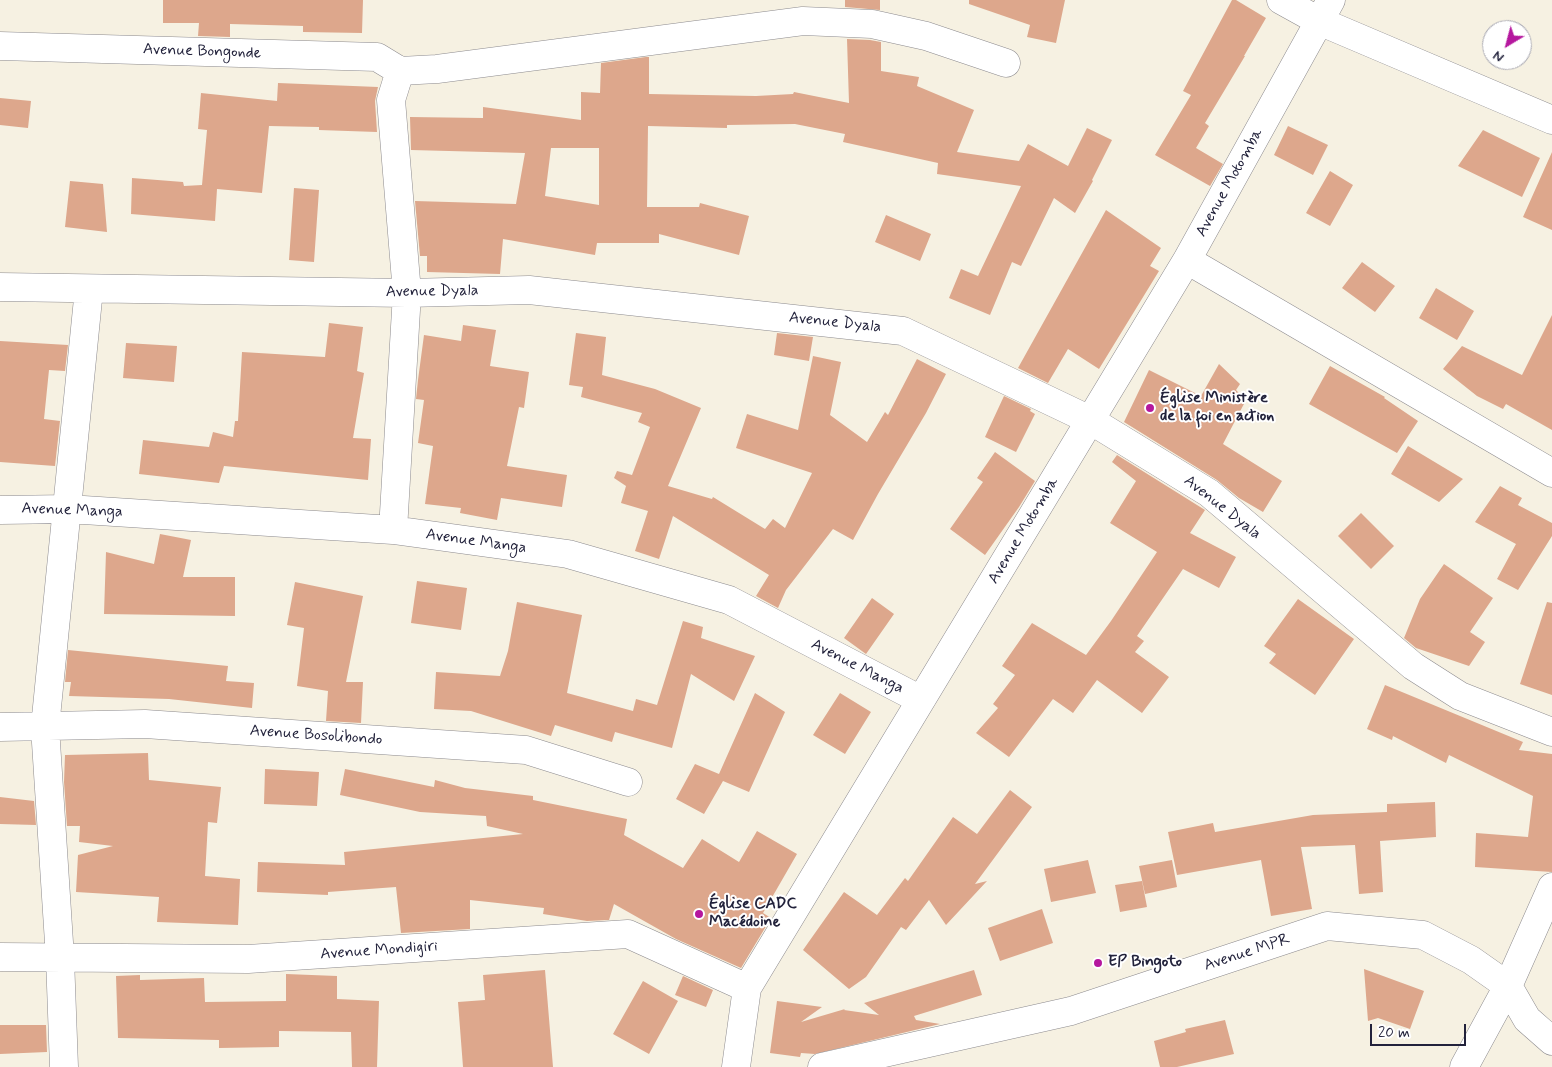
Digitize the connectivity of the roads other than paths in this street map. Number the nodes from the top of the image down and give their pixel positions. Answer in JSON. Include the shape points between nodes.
{"nodes":[{"id":1,"x":1281,"y":0,"type":"edge"},
{"id":2,"x":1325,"y":11,"type":"edge"},
{"id":3,"x":0,"y":46,"type":"edge"},
{"id":4,"x":1006,"y":64,"type":"dead end"},
{"id":5,"x":400,"y":71,"type":"junction"},
{"id":6,"x":1552,"y":120,"type":"edge"},
{"id":7,"x":1187,"y":260,"type":"junction"},
{"id":8,"x":0,"y":288,"type":"edge"},
{"id":9,"x":89,"y":289,"type":"junction"},
{"id":10,"x":407,"y":293,"type":"junction"},
{"id":11,"x":1090,"y":420,"type":"junction"},
{"id":12,"x":1552,"y":473,"type":"edge"},
{"id":13,"x":68,"y":509,"type":"junction"},
{"id":14,"x":0,"y":510,"type":"edge"},
{"id":15,"x":393,"y":530,"type":"junction"},
{"id":16,"x":921,"y":700,"type":"junction"},
{"id":17,"x":0,"y":727,"type":"edge"},
{"id":18,"x":46,"y":727,"type":"junction"},
{"id":19,"x":1552,"y":732,"type":"edge"},
{"id":20,"x":628,"y":782,"type":"dead end"},
{"id":21,"x":1552,"y":887,"type":"edge"},
{"id":22,"x":0,"y":957,"type":"edge"},
{"id":23,"x":60,"y":958,"type":"junction"},
{"id":24,"x":1508,"y":986,"type":"junction"},
{"id":25,"x":747,"y":988,"type":"junction"},
{"id":26,"x":1552,"y":1040,"type":"edge"},
{"id":27,"x":64,"y":1067,"type":"edge"},
{"id":28,"x":736,"y":1067,"type":"edge"},
{"id":29,"x":822,"y":1067,"type":"edge"},
{"id":30,"x":1464,"y":1067,"type":"edge"}],
"edges":[{"from":1,"to":2,"type":"street"},
{"from":2,"to":6,"type":"street"},
{"from":2,"to":7,"type":"street","name":"Avenue Motomba"},
{"from":3,"to":5,"type":"street","name":"Avenue Bongonde","via":[[376,57]]},
{"from":4,"to":5,"type":"street","via":[[926,36],[872,24],[803,21],[437,69]]},
{"from":5,"to":10,"type":"street","via":[[391,100]]},
{"from":7,"to":11,"type":"street","name":"Avenue Motomba"},
{"from":7,"to":12,"type":"street"},
{"from":8,"to":9,"type":"street","name":"Avenue Dyala"},
{"from":9,"to":10,"type":"street","name":"Avenue Dyala"},
{"from":9,"to":13,"type":"street"},
{"from":10,"to":11,"type":"street","name":"Avenue Dyala","via":[[529,290],[903,331]]},
{"from":10,"to":15,"type":"street"},
{"from":11,"to":16,"type":"street","name":"Avenue Motomba"},
{"from":11,"to":19,"type":"street","name":"Avenue Dyala","via":[[1208,493],[1413,666],[1460,696]]},
{"from":13,"to":14,"type":"street","name":"Avenue Manga"},
{"from":13,"to":15,"type":"street","name":"Avenue Manga"},
{"from":13,"to":18,"type":"street"},
{"from":15,"to":16,"type":"street","name":"Avenue Manga","via":[[568,554],[729,600]]},
{"from":16,"to":25,"type":"street","name":"Avenue Motomba"},
{"from":17,"to":18,"type":"street","name":"Avenue Bosolibondo"},
{"from":18,"to":20,"type":"street","name":"Avenue Bosolibondo","via":[[145,724],[526,750]]},
{"from":18,"to":23,"type":"street"},
{"from":21,"to":24,"type":"street"},
{"from":22,"to":23,"type":"street","name":"Avenue Mondigiri"},
{"from":23,"to":25,"type":"street","name":"Avenue Mondigiri","via":[[248,960],[628,934]]},
{"from":23,"to":27,"type":"street"},
{"from":24,"to":26,"type":"street","name":"Avenue MPR","via":[[1527,1019]]},
{"from":24,"to":29,"type":"street","name":"Avenue MPR","via":[[1472,960],[1422,935],[1328,926],[1071,1011]]},
{"from":24,"to":30,"type":"street"},
{"from":25,"to":28,"type":"street","name":"Avenue Motomba"}]}
